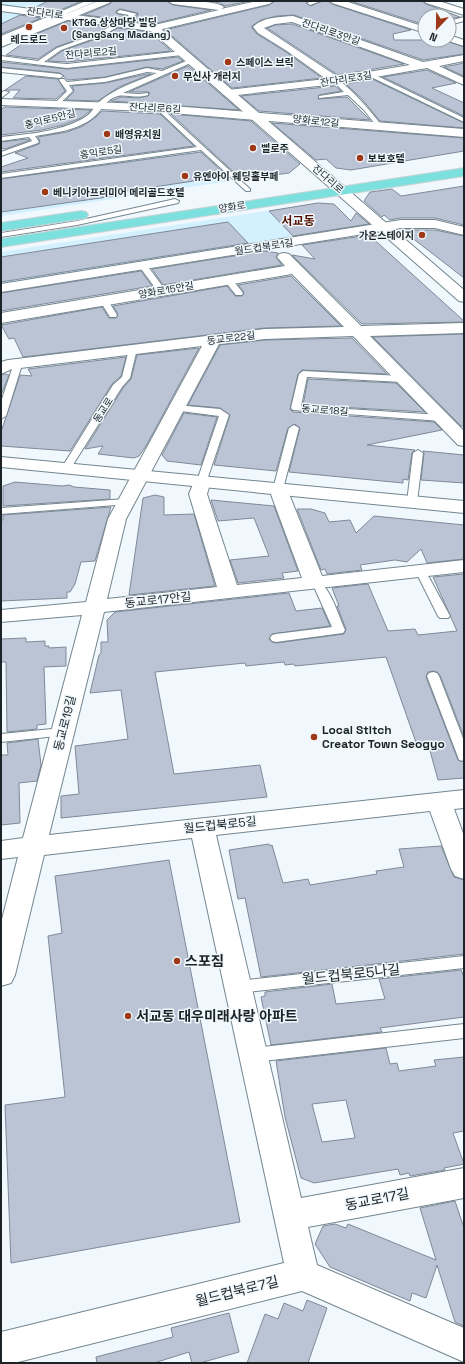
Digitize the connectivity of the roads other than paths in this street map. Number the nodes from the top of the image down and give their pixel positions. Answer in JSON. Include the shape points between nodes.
{"nodes":[{"id":1,"x":82,"y":1,"type":"edge"},
{"id":2,"x":93,"y":1,"type":"edge"},
{"id":3,"x":106,"y":1,"type":"edge"},
{"id":4,"x":172,"y":1,"type":"edge"},
{"id":5,"x":269,"y":1,"type":"edge"},
{"id":6,"x":318,"y":1,"type":"edge"},
{"id":7,"x":335,"y":1,"type":"edge"},
{"id":8,"x":429,"y":1,"type":"edge"},
{"id":9,"x":310,"y":3,"type":"dead end"},
{"id":10,"x":1,"y":8,"type":"edge"},
{"id":11,"x":236,"y":8,"type":"junction"},
{"id":12,"x":120,"y":12,"type":"dead end"},
{"id":13,"x":464,"y":12,"type":"edge"},
{"id":14,"x":60,"y":15,"type":"junction"},
{"id":15,"x":275,"y":21,"type":"junction"},
{"id":16,"x":116,"y":23,"type":"junction"},
{"id":17,"x":154,"y":28,"type":"junction"},
{"id":18,"x":417,"y":28,"type":"edge"},
{"id":19,"x":1,"y":36,"type":"edge"},
{"id":20,"x":1,"y":39,"type":"edge"},
{"id":21,"x":1,"y":44,"type":"edge"},
{"id":22,"x":182,"y":53,"type":"junction"},
{"id":23,"x":1,"y":58,"type":"edge"},
{"id":24,"x":464,"y":58,"type":"edge"},
{"id":25,"x":40,"y":62,"type":"junction"},
{"id":26,"x":191,"y":62,"type":"junction"},
{"id":27,"x":67,"y":66,"type":"junction"},
{"id":28,"x":427,"y":66,"type":"junction"},
{"id":29,"x":1,"y":70,"type":"edge"},
{"id":30,"x":164,"y":73,"type":"junction"},
{"id":31,"x":371,"y":75,"type":"junction"},
{"id":32,"x":60,"y":76,"type":"junction"},
{"id":33,"x":336,"y":81,"type":"junction"},
{"id":34,"x":464,"y":82,"type":"edge"},
{"id":35,"x":65,"y":84,"type":"junction"},
{"id":36,"x":116,"y":94,"type":"junction"},
{"id":37,"x":146,"y":94,"type":"dead end"},
{"id":38,"x":228,"y":94,"type":"junction"},
{"id":39,"x":350,"y":94,"type":"junction"},
{"id":40,"x":3,"y":96,"type":"edge"},
{"id":41,"x":321,"y":97,"type":"dead end"},
{"id":42,"x":57,"y":104,"type":"junction"},
{"id":43,"x":99,"y":105,"type":"junction"},
{"id":44,"x":166,"y":108,"type":"junction"},
{"id":45,"x":252,"y":115,"type":"junction"},
{"id":46,"x":464,"y":120,"type":"edge"},
{"id":47,"x":380,"y":128,"type":"junction"},
{"id":48,"x":464,"y":133,"type":"edge"},
{"id":49,"x":30,"y":135,"type":"junction"},
{"id":50,"x":1,"y":139,"type":"edge"},
{"id":51,"x":203,"y":148,"type":"junction"},
{"id":52,"x":1,"y":154,"type":"edge"},
{"id":53,"x":464,"y":172,"type":"edge"},
{"id":54,"x":1,"y":176,"type":"edge"},
{"id":55,"x":342,"y":176,"type":"dead end"},
{"id":56,"x":327,"y":178,"type":"junction"},
{"id":57,"x":307,"y":181,"type":"dead end"},
{"id":58,"x":264,"y":188,"type":"dead end"},
{"id":59,"x":248,"y":190,"type":"junction"},
{"id":60,"x":341,"y":190,"type":"junction"},
{"id":61,"x":234,"y":193,"type":"dead end"},
{"id":62,"x":190,"y":199,"type":"dead end"},
{"id":63,"x":175,"y":201,"type":"junction"},
{"id":64,"x":1,"y":227,"type":"edge"},
{"id":65,"x":384,"y":227,"type":"junction"},
{"id":66,"x":464,"y":231,"type":"edge"},
{"id":67,"x":1,"y":234,"type":"edge"},
{"id":68,"x":1,"y":243,"type":"edge"},
{"id":69,"x":274,"y":246,"type":"junction"},
{"id":70,"x":143,"y":266,"type":"junction"},
{"id":71,"x":294,"y":269,"type":"junction"},
{"id":72,"x":228,"y":280,"type":"junction"},
{"id":73,"x":1,"y":288,"type":"edge"},
{"id":74,"x":162,"y":291,"type":"junction"},
{"id":75,"x":239,"y":293,"type":"dead end"},
{"id":76,"x":464,"y":298,"type":"edge"},
{"id":77,"x":104,"y":301,"type":"junction"},
{"id":78,"x":113,"y":315,"type":"dead end"},
{"id":79,"x":1,"y":318,"type":"edge"},
{"id":80,"x":464,"y":328,"type":"edge"},
{"id":81,"x":355,"y":330,"type":"junction"},
{"id":82,"x":213,"y":340,"type":"junction"},
{"id":83,"x":133,"y":349,"type":"junction"},
{"id":84,"x":3,"y":362,"type":"edge"},
{"id":85,"x":402,"y":379,"type":"junction"},
{"id":86,"x":176,"y":408,"type":"junction"},
{"id":87,"x":1,"y":416,"type":"edge"},
{"id":88,"x":441,"y":418,"type":"junction"},
{"id":89,"x":294,"y":428,"type":"dead end"},
{"id":90,"x":464,"y":441,"type":"edge"},
{"id":91,"x":418,"y":453,"type":"dead end"},
{"id":92,"x":1,"y":462,"type":"edge"},
{"id":93,"x":66,"y":469,"type":"junction"},
{"id":94,"x":139,"y":476,"type":"junction"},
{"id":95,"x":202,"y":481,"type":"junction"},
{"id":96,"x":278,"y":489,"type":"junction"},
{"id":97,"x":125,"y":502,"type":"junction"},
{"id":98,"x":412,"y":502,"type":"junction"},
{"id":99,"x":464,"y":507,"type":"edge"},
{"id":100,"x":1,"y":511,"type":"edge"},
{"id":101,"x":464,"y":566,"type":"edge"},
{"id":102,"x":420,"y":570,"type":"junction"},
{"id":103,"x":314,"y":582,"type":"junction"},
{"id":104,"x":229,"y":592,"type":"junction"},
{"id":105,"x":94,"y":607,"type":"junction"},
{"id":106,"x":1,"y":616,"type":"edge"},
{"id":107,"x":444,"y":616,"type":"dead end"},
{"id":108,"x":276,"y":638,"type":"dead end"},
{"id":109,"x":434,"y":676,"type":"dead end"},
{"id":110,"x":62,"y":732,"type":"junction"},
{"id":111,"x":1,"y":738,"type":"edge"},
{"id":112,"x":464,"y":757,"type":"edge"},
{"id":113,"x":464,"y":799,"type":"edge"},
{"id":114,"x":439,"y":802,"type":"junction"},
{"id":115,"x":202,"y":827,"type":"junction"},
{"id":116,"x":35,"y":846,"type":"junction"},
{"id":117,"x":1,"y":850,"type":"edge"},
{"id":118,"x":464,"y":869,"type":"edge"},
{"id":119,"x":464,"y":962,"type":"edge"},
{"id":120,"x":1,"y":975,"type":"edge"},
{"id":121,"x":239,"y":987,"type":"junction"},
{"id":122,"x":464,"y":1031,"type":"edge"},
{"id":123,"x":254,"y":1055,"type":"junction"},
{"id":124,"x":464,"y":1183,"type":"edge"},
{"id":125,"x":290,"y":1216,"type":"junction"},
{"id":126,"x":303,"y":1275,"type":"junction"},
{"id":127,"x":464,"y":1345,"type":"edge"},
{"id":128,"x":1,"y":1349,"type":"edge"}],
"edges":[{"from":1,"to":14,"type":"street"},
{"from":2,"to":14,"type":"street"},
{"from":3,"to":14,"type":"street"},
{"from":4,"to":11,"type":"street"},
{"from":5,"to":11,"type":"street"},
{"from":6,"to":9,"type":"lane"},
{"from":7,"to":18,"type":"street"},
{"from":8,"to":13,"type":"street"},
{"from":10,"to":14,"type":"street","name":"잔다리로"},
{"from":11,"to":15,"type":"street"},
{"from":11,"to":17,"type":"street"},
{"from":12,"to":16,"type":"lane","via":[[134,14]]},
{"from":14,"to":16,"type":"street","name":"잔다리로"},
{"from":14,"to":19,"type":"street"},
{"from":14,"to":20,"type":"street"},
{"from":14,"to":21,"type":"street"},
{"from":15,"to":28,"type":"street","name":"잔다리로3안길","via":[[293,19]]},
{"from":15,"to":33,"type":"street","name":"잔다리로3안길","via":[[258,27]]},
{"from":16,"to":17,"type":"street","name":"잔다리로"},
{"from":16,"to":25,"type":"lane","via":[[101,34],[59,49]]},
{"from":17,"to":22,"type":"street","name":"잔다리로"},
{"from":22,"to":26,"type":"street","name":"잔다리로"},
{"from":22,"to":27,"type":"lane","name":"잔다리로2길"},
{"from":23,"to":25,"type":"lane","name":"잔다리로2길"},
{"from":24,"to":28,"type":"street","name":"잔다리로3길"},
{"from":25,"to":27,"type":"lane","name":"잔다리로2길"},
{"from":26,"to":30,"type":"lane"},
{"from":26,"to":38,"type":"street","name":"잔다리로"},
{"from":27,"to":32,"type":"lane"},
{"from":28,"to":31,"type":"street","name":"잔다리로3길"},
{"from":28,"to":34,"type":"street"},
{"from":29,"to":32,"type":"lane"},
{"from":30,"to":35,"type":"lane","via":[[147,70],[105,80]]},
{"from":30,"to":36,"type":"lane"},
{"from":31,"to":33,"type":"street","name":"잔다리로3길"},
{"from":31,"to":46,"type":"lane"},
{"from":32,"to":35,"type":"lane"},
{"from":33,"to":38,"type":"street","name":"잔다리로3길"},
{"from":33,"to":39,"type":"lane"},
{"from":35,"to":42,"type":"lane","via":[[70,91]]},
{"from":36,"to":37,"type":"lane"},
{"from":36,"to":43,"type":"lane"},
{"from":38,"to":45,"type":"street","name":"잔다리로"},
{"from":39,"to":41,"type":"lane"},
{"from":39,"to":47,"type":"lane","via":[[366,108]]},
{"from":40,"to":42,"type":"street","name":"잔다리로6길"},
{"from":42,"to":43,"type":"street","name":"잔다리로6길"},
{"from":43,"to":44,"type":"street","name":"잔다리로6길"},
{"from":43,"to":49,"type":"lane","name":"홍익로5안길","via":[[94,114],[80,122]]},
{"from":44,"to":45,"type":"street","name":"잔다리로6길"},
{"from":44,"to":51,"type":"lane","name":"양화로","via":[[163,112]]},
{"from":45,"to":47,"type":"street","name":"양화로12길"},
{"from":45,"to":56,"type":"street","name":"잔다리로"},
{"from":47,"to":48,"type":"street","name":"양화로12길"},
{"from":49,"to":50,"type":"lane","name":"홍익로5안길","via":[[20,134]]},
{"from":49,"to":52,"type":"lane","via":[[36,142]]},
{"from":51,"to":54,"type":"lane","name":"홍익로5길"},
{"from":51,"to":59,"type":"lane","name":"양화로"},
{"from":53,"to":60,"type":"main road","name":"양화로"},
{"from":55,"to":56,"type":"main road"},
{"from":56,"to":57,"type":"main road"},
{"from":56,"to":60,"type":"street","name":"잔다리로"},
{"from":58,"to":59,"type":"main road","name":"양화로"},
{"from":59,"to":61,"type":"main road","name":"양화로"},
{"from":60,"to":65,"type":"street","name":"잔다리로"},
{"from":60,"to":68,"type":"main road","name":"양화로"},
{"from":62,"to":63,"type":"main road"},
{"from":63,"to":64,"type":"main road"},
{"from":63,"to":67,"type":"lane","via":[[77,223]]},
{"from":65,"to":66,"type":"street","name":"월드컵북로1길","via":[[424,223]]},
{"from":65,"to":69,"type":"street","name":"월드컵북로1길"},
{"from":65,"to":76,"type":"street","name":"잔다리로"},
{"from":69,"to":70,"type":"street","name":"월드컵북로1길"},
{"from":69,"to":71,"type":"street"},
{"from":70,"to":73,"type":"street","name":"월드컵북로1길"},
{"from":70,"to":74,"type":"lane"},
{"from":71,"to":72,"type":"street","name":"양화로15안길"},
{"from":71,"to":81,"type":"street"},
{"from":72,"to":74,"type":"street","name":"양화로15안길"},
{"from":72,"to":75,"type":"lane"},
{"from":74,"to":77,"type":"street","name":"양화로15안길"},
{"from":77,"to":78,"type":"lane"},
{"from":77,"to":79,"type":"street","name":"양화로15안길"},
{"from":80,"to":81,"type":"street","name":"동교로22길"},
{"from":81,"to":82,"type":"street","name":"동교로22길","via":[[265,334]]},
{"from":81,"to":85,"type":"street"},
{"from":82,"to":83,"type":"street","name":"동교로22길"},
{"from":82,"to":86,"type":"street"},
{"from":83,"to":84,"type":"street","name":"동교로22길"},
{"from":83,"to":93,"type":"lane","name":"동교로","via":[[126,378],[118,385]]},
{"from":84,"to":87,"type":"lane","via":[[17,368]]},
{"from":85,"to":88,"type":"street"},
{"from":85,"to":88,"type":"lane","name":"동교로18길","via":[[303,374],[296,408]]},
{"from":86,"to":94,"type":"street"},
{"from":86,"to":95,"type":"lane","via":[[220,412],[224,415]]},
{"from":88,"to":90,"type":"street"},
{"from":89,"to":96,"type":"lane"},
{"from":91,"to":98,"type":"lane"},
{"from":92,"to":93,"type":"street"},
{"from":93,"to":94,"type":"street"},
{"from":94,"to":95,"type":"street"},
{"from":94,"to":97,"type":"street","name":"동교로19길"},
{"from":95,"to":96,"type":"street"},
{"from":95,"to":104,"type":"street","via":[[198,494]]},
{"from":96,"to":98,"type":"street"},
{"from":96,"to":103,"type":"street"},
{"from":97,"to":100,"type":"lane"},
{"from":97,"to":105,"type":"street","name":"동교로19길","via":[[117,520]]},
{"from":98,"to":99,"type":"street"},
{"from":101,"to":102,"type":"street","name":"동교로17안길"},
{"from":102,"to":103,"type":"street","name":"동교로17안길"},
{"from":102,"to":107,"type":"lane"},
{"from":103,"to":104,"type":"street","name":"동교로17안길"},
{"from":103,"to":108,"type":"lane","via":[[320,588],[339,630]]},
{"from":104,"to":105,"type":"street","name":"동교로17안길"},
{"from":105,"to":106,"type":"street","name":"동교로17안길"},
{"from":105,"to":110,"type":"street","name":"동교로19길"},
{"from":109,"to":112,"type":"lane"},
{"from":110,"to":111,"type":"lane"},
{"from":110,"to":116,"type":"street","name":"동교로19길"},
{"from":113,"to":114,"type":"street","name":"월드컵북로5길"},
{"from":114,"to":115,"type":"street","name":"월드컵북로5길"},
{"from":114,"to":118,"type":"street"},
{"from":115,"to":116,"type":"street","name":"월드컵북로5길"},
{"from":115,"to":121,"type":"street"},
{"from":116,"to":117,"type":"street","name":"월드컵북로5길"},
{"from":116,"to":120,"type":"street","name":"동교로19길"},
{"from":119,"to":121,"type":"lane","name":"월드컵북로5나길"},
{"from":121,"to":123,"type":"street"},
{"from":122,"to":123,"type":"lane"},
{"from":123,"to":125,"type":"street"},
{"from":124,"to":125,"type":"street","name":"동교로17길"},
{"from":125,"to":126,"type":"street"},
{"from":126,"to":127,"type":"street"},
{"from":126,"to":128,"type":"street","name":"월드컵북로7길"}]}
